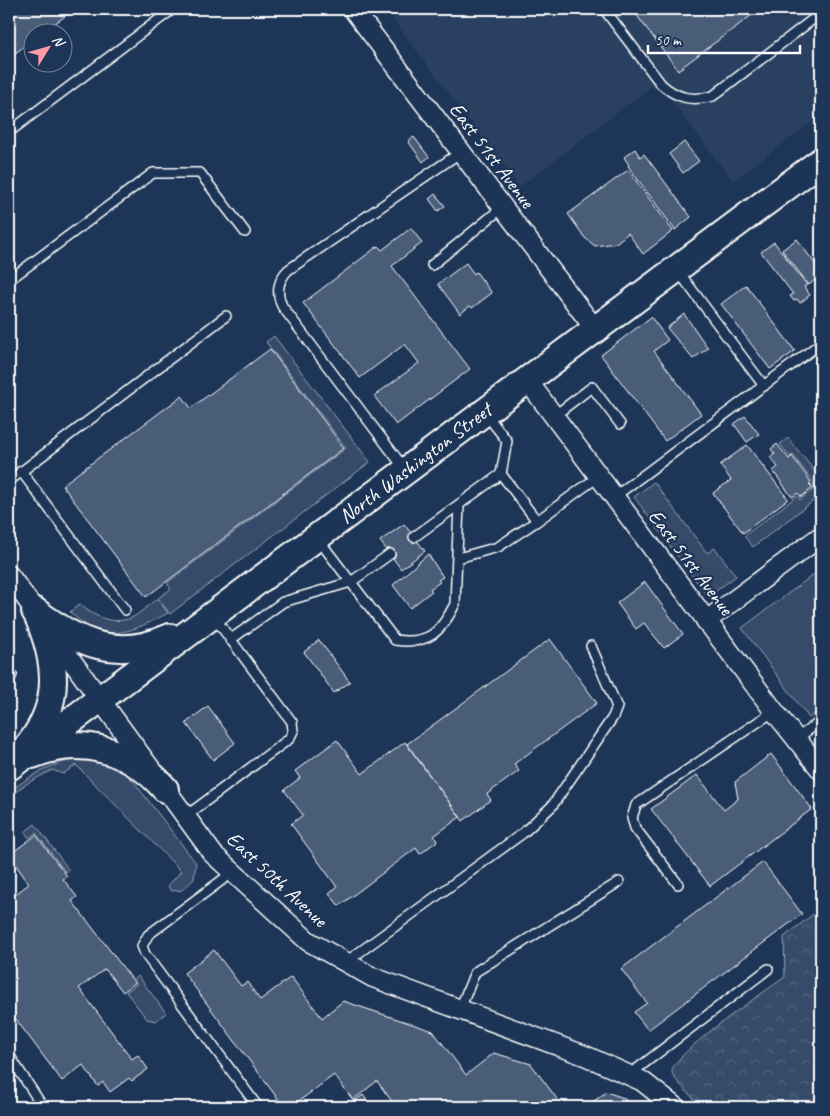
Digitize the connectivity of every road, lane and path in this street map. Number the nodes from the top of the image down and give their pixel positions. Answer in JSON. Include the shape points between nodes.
{"nodes":[{"id":1,"x":173,"y":9,"type":"edge"},
{"id":2,"x":604,"y":9,"type":"edge"},
{"id":3,"x":358,"y":10,"type":"edge"},
{"id":4,"x":821,"y":13,"type":"edge"},
{"id":5,"x":9,"y":132,"type":"edge"},
{"id":6,"x":462,"y":152,"type":"junction"},
{"id":7,"x":821,"y":161,"type":"edge"},
{"id":8,"x":503,"y":207,"type":"junction"},
{"id":9,"x":245,"y":232,"type":"dead end"},
{"id":10,"x":432,"y":265,"type":"dead end"},
{"id":11,"x":676,"y":269,"type":"junction"},
{"id":12,"x":9,"y":280,"type":"edge"},
{"id":13,"x":226,"y":316,"type":"dead end"},
{"id":14,"x":595,"y":329,"type":"junction"},
{"id":15,"x":821,"y":343,"type":"edge"},
{"id":16,"x":527,"y":380,"type":"junction"},
{"id":17,"x":764,"y":386,"type":"junction"},
{"id":18,"x":484,"y":412,"type":"junction"},
{"id":19,"x":554,"y":416,"type":"junction"},
{"id":20,"x":620,"y":424,"type":"dead end"},
{"id":21,"x":406,"y":470,"type":"junction"},
{"id":22,"x":21,"y":471,"type":"junction"},
{"id":23,"x":501,"y":474,"type":"junction"},
{"id":24,"x":599,"y":476,"type":"junction"},
{"id":25,"x":9,"y":481,"type":"edge"},
{"id":26,"x":614,"y":498,"type":"junction"},
{"id":27,"x":459,"y":505,"type":"junction"},
{"id":28,"x":537,"y":521,"type":"junction"},
{"id":29,"x":821,"y":536,"type":"edge"},
{"id":30,"x":317,"y":537,"type":"junction"},
{"id":31,"x":414,"y":537,"type":"dead end"},
{"id":32,"x":390,"y":554,"type":"dead end"},
{"id":33,"x":458,"y":558,"type":"junction"},
{"id":34,"x":10,"y":580,"type":"edge"},
{"id":35,"x":352,"y":582,"type":"junction"},
{"id":36,"x":125,"y":610,"type":"dead end"},
{"id":37,"x":35,"y":612,"type":"junction"},
{"id":38,"x":206,"y":620,"type":"junction"},
{"id":39,"x":706,"y":621,"type":"junction"},
{"id":40,"x":230,"y":640,"type":"junction"},
{"id":41,"x":591,"y":646,"type":"dead end"},
{"id":42,"x":9,"y":671,"type":"edge"},
{"id":43,"x":9,"y":677,"type":"edge"},
{"id":44,"x":100,"y":699,"type":"junction"},
{"id":45,"x":774,"y":711,"type":"junction"},
{"id":46,"x":821,"y":721,"type":"edge"},
{"id":47,"x":796,"y":739,"type":"junction"},
{"id":48,"x":12,"y":764,"type":"edge"},
{"id":49,"x":821,"y":770,"type":"edge"},
{"id":50,"x":166,"y":789,"type":"junction"},
{"id":51,"x":186,"y":816,"type":"junction"},
{"id":52,"x":233,"y":872,"type":"junction"},
{"id":53,"x":619,"y":882,"type":"dead end"},
{"id":54,"x":678,"y":884,"type":"dead end"},
{"id":55,"x":346,"y":963,"type":"junction"},
{"id":56,"x":768,"y":969,"type":"dead end"},
{"id":57,"x":460,"y":1009,"type":"junction"},
{"id":58,"x":9,"y":1055,"type":"edge"},
{"id":59,"x":628,"y":1075,"type":"junction"},
{"id":60,"x":43,"y":1107,"type":"edge"},
{"id":61,"x":258,"y":1107,"type":"edge"},
{"id":62,"x":675,"y":1107,"type":"edge"}],
"edges":[{"from":1,"to":5,"type":"lane"},
{"from":2,"to":4,"type":"lane","via":[[661,84],[678,96],[699,99],[713,96]]},
{"from":3,"to":6,"type":"street","name":"East 51st Avenue"},
{"from":6,"to":8,"type":"street","name":"East 51st Avenue"},
{"from":6,"to":21,"type":"lane","via":[[288,270],[279,287],[282,306]]},
{"from":7,"to":11,"type":"main road","name":"North Washington Street"},
{"from":8,"to":10,"type":"lane"},
{"from":8,"to":14,"type":"street","name":"East 51st Avenue"},
{"from":9,"to":12,"type":"lane","via":[[200,173],[153,173]]},
{"from":11,"to":14,"type":"main road","name":"North Washington Street"},
{"from":11,"to":17,"type":"lane"},
{"from":13,"to":22,"type":"lane"},
{"from":14,"to":16,"type":"main road","name":"North Washington Street"},
{"from":15,"to":17,"type":"lane"},
{"from":16,"to":18,"type":"main road","name":"North Washington Street"},
{"from":16,"to":19,"type":"street","name":"East 51st Avenue"},
{"from":17,"to":26,"type":"lane"},
{"from":18,"to":21,"type":"main road","name":"North Washington Street"},
{"from":18,"to":23,"type":"lane","via":[[507,441]]},
{"from":19,"to":20,"type":"lane","via":[[592,387]]},
{"from":19,"to":24,"type":"street","name":"East 51st Avenue"},
{"from":21,"to":30,"type":"main road","name":"North Washington Street"},
{"from":22,"to":25,"type":"lane"},
{"from":22,"to":36,"type":"lane"},
{"from":23,"to":27,"type":"lane"},
{"from":23,"to":28,"type":"lane"},
{"from":24,"to":26,"type":"street","name":"East 51st Avenue"},
{"from":24,"to":28,"type":"lane"},
{"from":26,"to":39,"type":"street","name":"East 51st Avenue"},
{"from":27,"to":31,"type":"lane"},
{"from":27,"to":33,"type":"lane"},
{"from":28,"to":33,"type":"lane","via":[[498,547]]},
{"from":29,"to":39,"type":"street"},
{"from":30,"to":35,"type":"lane"},
{"from":30,"to":38,"type":"main road","name":"North Washington Street"},
{"from":32,"to":35,"type":"lane"},
{"from":33,"to":35,"type":"lane","via":[[456,604],[449,619],[438,631],[415,641],[395,640]]},
{"from":34,"to":37,"type":"street","name":"East 50th Avenue"},
{"from":35,"to":40,"type":"lane","via":[[283,602]]},
{"from":37,"to":38,"type":"main road","via":[[72,637],[106,648],[123,649],[149,645]]},
{"from":37,"to":44,"type":"street","name":"East 50th Avenue"},
{"from":37,"to":48,"type":"main road","via":[[51,650],[53,690],[41,728]]},
{"from":38,"to":40,"type":"lane"},
{"from":38,"to":44,"type":"main road","name":"North Washington Street"},
{"from":39,"to":45,"type":"street","name":"East 51st Avenue"},
{"from":40,"to":51,"type":"lane","via":[[292,722],[293,731],[289,739]]},
{"from":41,"to":55,"type":"lane","via":[[617,707],[552,806],[523,832]]},
{"from":42,"to":43,"type":"lane","via":[[12,675]]},
{"from":44,"to":48,"type":"main road","name":"North Washington Street"},
{"from":44,"to":50,"type":"street","name":"East 50th Avenue"},
{"from":45,"to":47,"type":"street","name":"East 51st Avenue"},
{"from":45,"to":54,"type":"lane","via":[[636,805],[632,818],[636,828]]},
{"from":46,"to":47,"type":"lane"},
{"from":47,"to":49,"type":"street","name":"East 51st Avenue"},
{"from":48,"to":50,"type":"main road","via":[[59,747],[98,747],[134,761]]},
{"from":50,"to":51,"type":"street","name":"East 50th Avenue"},
{"from":51,"to":52,"type":"street","name":"East 50th Avenue","via":[[213,854]]},
{"from":52,"to":55,"type":"street","name":"East 50th Avenue","via":[[308,941]]},
{"from":52,"to":61,"type":"lane","via":[[148,935],[142,946]]},
{"from":53,"to":57,"type":"lane","via":[[475,972]]},
{"from":55,"to":57,"type":"street","name":"East 50th Avenue","via":[[372,977]]},
{"from":56,"to":59,"type":"lane"},
{"from":57,"to":59,"type":"street","name":"East 50th Avenue"},
{"from":58,"to":60,"type":"lane"},
{"from":59,"to":62,"type":"street","name":"East 50th Avenue","via":[[642,1081]]}]}
